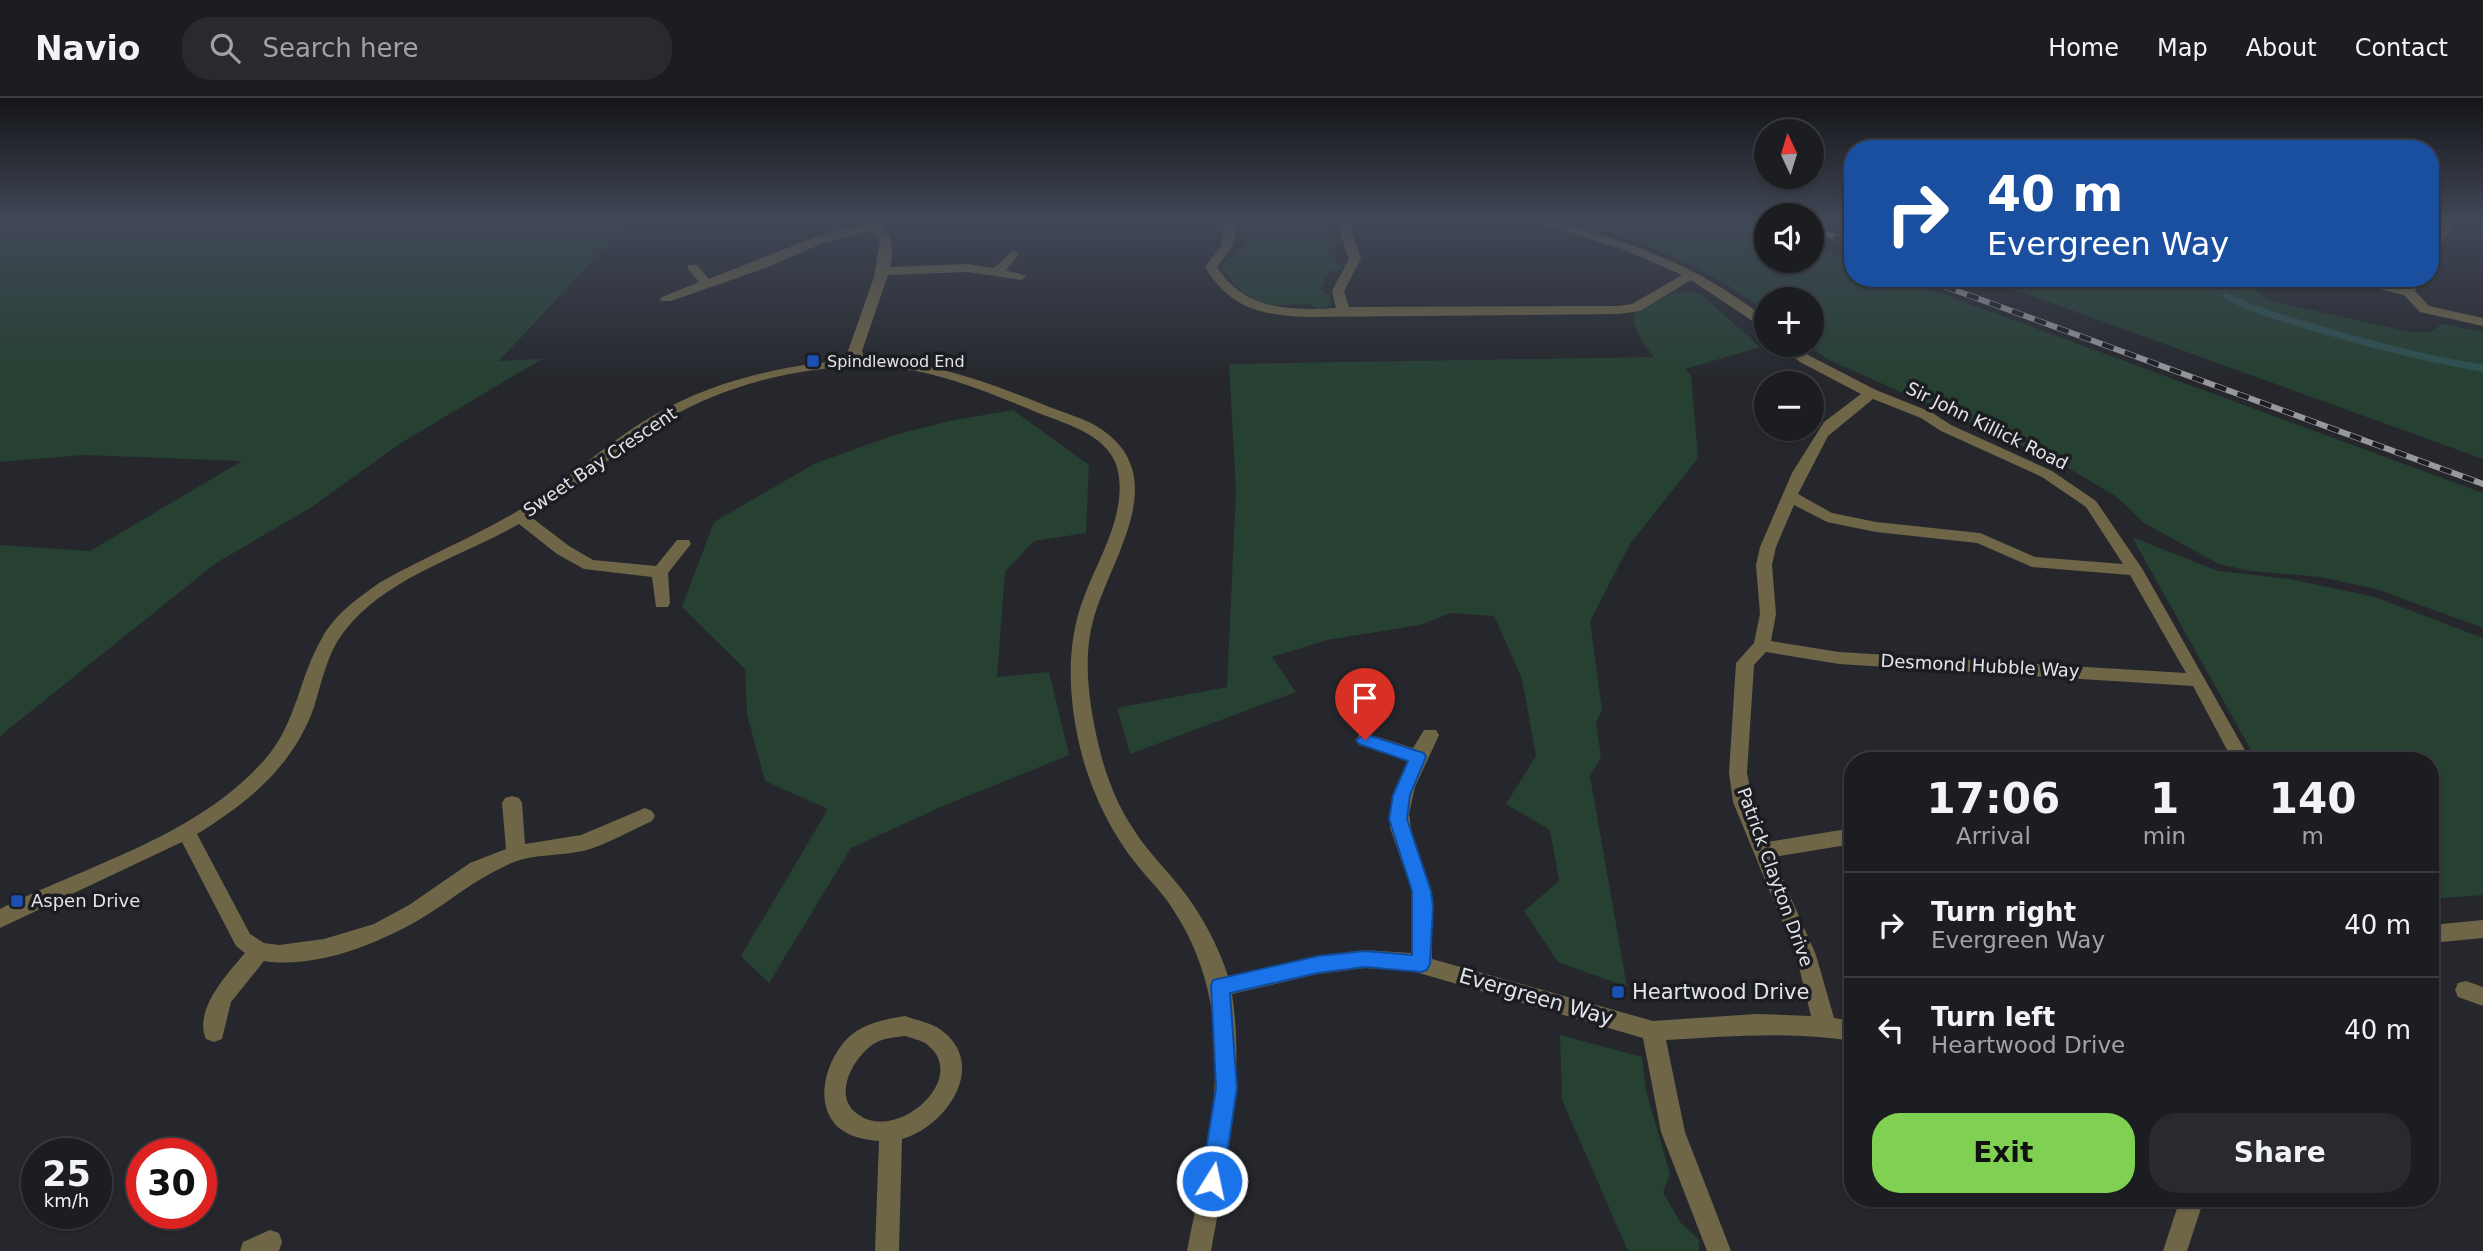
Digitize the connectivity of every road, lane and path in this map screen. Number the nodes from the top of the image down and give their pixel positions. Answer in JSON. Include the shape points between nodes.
{"nodes":[{"id":1,"x":698,"y":274,"type":"edge"},
{"id":2,"x":732,"y":274,"type":"edge"},
{"id":3,"x":881,"y":274,"type":"edge"},
{"id":4,"x":1011,"y":274,"type":"edge"},
{"id":5,"x":1215,"y":274,"type":"edge"},
{"id":6,"x":1347,"y":274,"type":"edge"},
{"id":7,"x":1692,"y":274,"type":"joint"},
{"id":8,"x":1021,"y":276,"type":"dead end"},
{"id":9,"x":706,"y":284,"type":"junction"},
{"id":10,"x":2384,"y":287,"type":"edge"},
{"id":11,"x":2410,"y":287,"type":"edge"},
{"id":12,"x":2408,"y":292,"type":"junction"},
{"id":13,"x":666,"y":298,"type":"dead end"},
{"id":14,"x":1344,"y":311,"type":"junction"},
{"id":15,"x":1754,"y":316,"type":"edge"},
{"id":16,"x":2483,"y":322,"type":"edge"},
{"id":17,"x":1802,"y":357,"type":"edge"},
{"id":18,"x":858,"y":364,"type":"junction"},
{"id":19,"x":1871,"y":393,"type":"junction"},
{"id":20,"x":1792,"y":497,"type":"junction"},
{"id":21,"x":521,"y":517,"type":"junction"},
{"id":22,"x":683,"y":544,"type":"dead end"},
{"id":23,"x":2136,"y":570,"type":"junction"},
{"id":24,"x":660,"y":572,"type":"junction"},
{"id":25,"x":662,"y":603,"type":"dead end"},
{"id":26,"x":1762,"y":646,"type":"junction"},
{"id":27,"x":2199,"y":680,"type":"junction"},
{"id":28,"x":1430,"y":735,"type":"dead end"},
{"id":29,"x":1365,"y":740,"type":"dead end"},
{"id":30,"x":2237,"y":752,"type":"edge"},
{"id":31,"x":1418,"y":757,"type":"junction"},
{"id":32,"x":512,"y":803,"type":"dead end"},
{"id":33,"x":645,"y":816,"type":"dead end"},
{"id":34,"x":185,"y":830,"type":"junction"},
{"id":35,"x":1844,"y":837,"type":"edge"},
{"id":36,"x":1761,"y":851,"type":"junction"},
{"id":37,"x":516,"y":853,"type":"junction"},
{"id":38,"x":0,"y":919,"type":"edge"},
{"id":39,"x":2483,"y":929,"type":"edge"},
{"id":40,"x":2439,"y":933,"type":"edge"},
{"id":41,"x":259,"y":951,"type":"junction"},
{"id":42,"x":1421,"y":964,"type":"junction"},
{"id":43,"x":1220,"y":986,"type":"junction"},
{"id":44,"x":1825,"y":1026,"type":"junction"},
{"id":45,"x":1844,"y":1029,"type":"edge"},
{"id":46,"x":1653,"y":1031,"type":"junction"},
{"id":47,"x":214,"y":1032,"type":"dead end"},
{"id":48,"x":891,"y":1132,"type":"junction"},
{"id":49,"x":2189,"y":1207,"type":"edge"},
{"id":50,"x":887,"y":1251,"type":"edge"},
{"id":51,"x":1199,"y":1251,"type":"edge"},
{"id":52,"x":1719,"y":1251,"type":"edge"},
{"id":53,"x":2175,"y":1251,"type":"edge"}],
"edges":[{"from":1,"to":9,"type":"street"},
{"from":2,"to":9,"type":"street"},
{"from":3,"to":18,"type":"street","via":[[855,351]]},
{"from":4,"to":8,"type":"street"},
{"from":5,"to":14,"type":"street","via":[[1225,289],[1249,305],[1299,312]]},
{"from":6,"to":14,"type":"street","via":[[1338,292]]},
{"from":7,"to":14,"type":"street","via":[[1635,308],[1618,310]]},
{"from":7,"to":15,"type":"street"},
{"from":9,"to":13,"type":"street"},
{"from":10,"to":12,"type":"street"},
{"from":11,"to":12,"type":"street"},
{"from":12,"to":16,"type":"street","via":[[2425,309]]},
{"from":17,"to":19,"type":"street","name":"Sir John Killick Road"},
{"from":18,"to":21,"type":"street","name":"Sweet Bay Crescent","via":[[761,379],[687,404],[661,417]]},
{"from":18,"to":43,"type":"street","name":"Sweet Bay Crescent","via":[[916,367],[1018,401],[1095,431],[1110,440],[1122,457],[1129,486],[1124,515],[1083,623],[1082,698],[1089,747],[1110,806],[1135,848],[1181,904],[1202,940]]},
{"from":19,"to":20,"type":"street","name":"Patrick Clayton Drive","via":[[1829,425],[1800,473]]},
{"from":19,"to":23,"type":"street","name":"Sir John Killick Road","via":[[1926,415],[2067,486],[2100,514]]},
{"from":20,"to":23,"type":"street","via":[[1827,517],[1980,537],[2032,562]]},
{"from":20,"to":26,"type":"street","name":"Patrick Clayton Drive","via":[[1776,526],[1764,565],[1768,614]]},
{"from":21,"to":24,"type":"street","via":[[590,565]]},
{"from":21,"to":34,"type":"street","name":"Sweet Bay Crescent","via":[[379,592],[345,619],[315,664],[305,707],[281,754],[241,794]]},
{"from":22,"to":24,"type":"street"},
{"from":23,"to":27,"type":"street","name":"Sir John Killick Road"},
{"from":24,"to":25,"type":"street"},
{"from":26,"to":27,"type":"street","name":"Desmond Hubble Way","via":[[1839,657]]},
{"from":26,"to":36,"type":"street","name":"Patrick Clayton Drive","via":[[1745,663],[1737,745],[1743,802]]},
{"from":27,"to":30,"type":"street","name":"Sir John Killick Road"},
{"from":28,"to":31,"type":"street"},
{"from":29,"to":31,"type":"street"},
{"from":31,"to":42,"type":"street","via":[[1402,795],[1398,819],[1419,876],[1424,907]]},
{"from":32,"to":37,"type":"street"},
{"from":33,"to":37,"type":"street","via":[[583,843]]},
{"from":34,"to":38,"type":"street","name":"Sweet Bay Crescent"},
{"from":34,"to":41,"type":"street","via":[[243,940]]},
{"from":35,"to":36,"type":"street"},
{"from":36,"to":44,"type":"street","name":"Patrick Clayton Drive","via":[[1806,955]]},
{"from":37,"to":41,"type":"street","via":[[477,869],[380,931],[324,948],[279,954]]},
{"from":39,"to":40,"type":"street"},
{"from":41,"to":47,"type":"street","via":[[221,998]]},
{"from":42,"to":43,"type":"street","name":"Evergreen Way","via":[[1365,959]]},
{"from":42,"to":46,"type":"street","name":"Evergreen Way"},
{"from":43,"to":51,"type":"street","name":"Sweet Bay Crescent","via":[[1226,1088]]},
{"from":44,"to":45,"type":"street","name":"Evergreen Way"},
{"from":44,"to":46,"type":"street","name":"Evergreen Way","via":[[1756,1024]]},
{"from":46,"to":52,"type":"street","via":[[1673,1132]]},
{"from":48,"to":48,"type":"street","via":[[854,1125],[835,1098],[835,1080],[841,1063],[868,1035],[905,1026],[923,1029],[948,1051],[950,1084],[929,1116]]},
{"from":48,"to":50,"type":"street"},
{"from":49,"to":53,"type":"street"}]}
